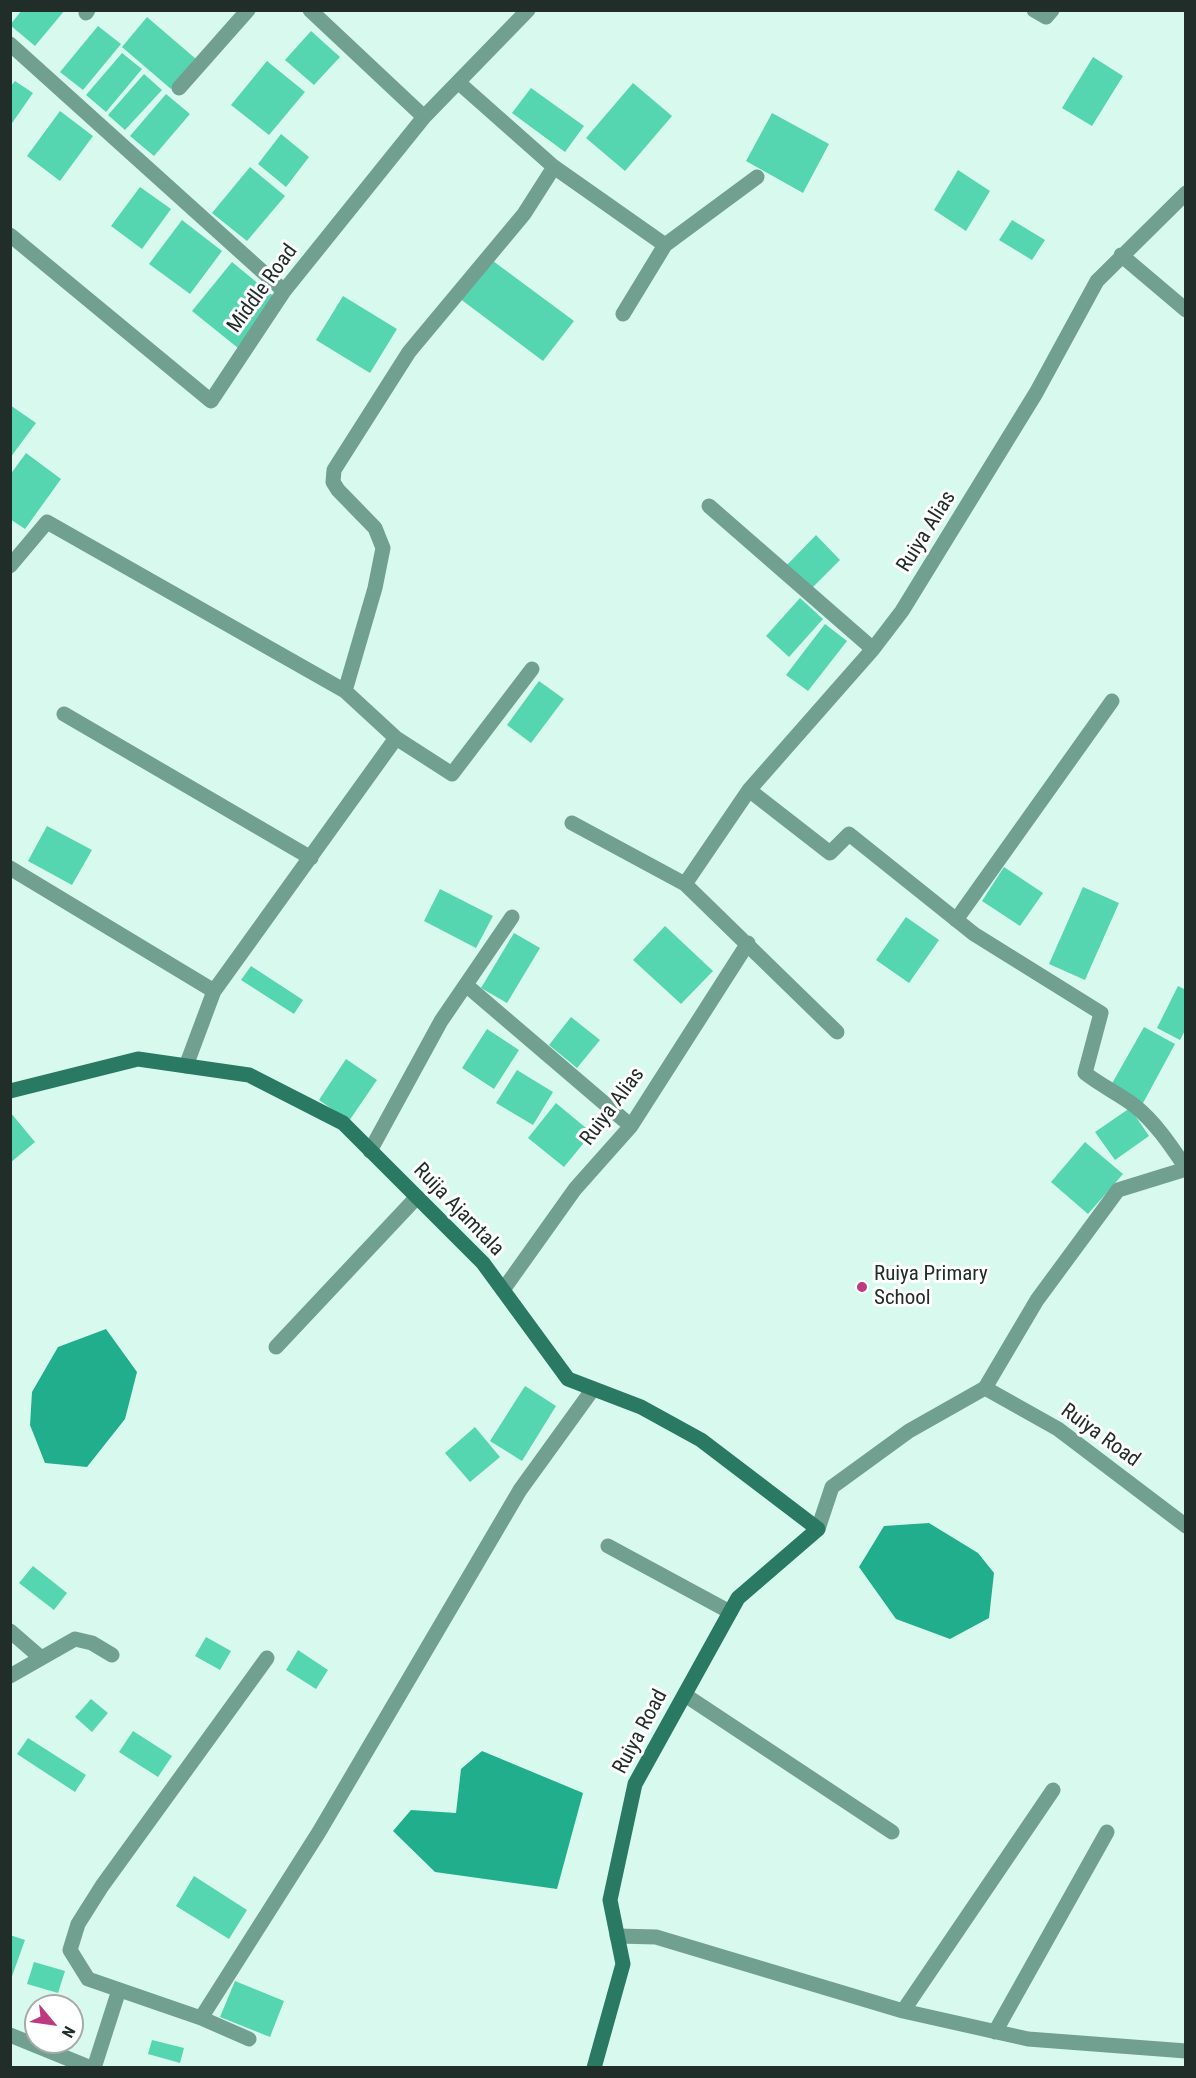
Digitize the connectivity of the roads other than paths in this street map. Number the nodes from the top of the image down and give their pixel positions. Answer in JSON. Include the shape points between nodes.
{"nodes":[{"id":1,"x":248,"y":10,"type":"edge"},
{"id":2,"x":310,"y":10,"type":"edge"},
{"id":3,"x":528,"y":10,"type":"edge"},
{"id":4,"x":1034,"y":10,"type":"edge"},
{"id":5,"x":1052,"y":10,"type":"edge"},
{"id":6,"x":10,"y":44,"type":"edge"},
{"id":7,"x":458,"y":82,"type":"junction"},
{"id":8,"x":179,"y":88,"type":"dead end"},
{"id":9,"x":423,"y":117,"type":"junction"},
{"id":10,"x":554,"y":167,"type":"junction"},
{"id":11,"x":756,"y":177,"type":"dead end"},
{"id":12,"x":1185,"y":193,"type":"edge"},
{"id":13,"x":10,"y":235,"type":"edge"},
{"id":14,"x":665,"y":245,"type":"junction"},
{"id":15,"x":1121,"y":255,"type":"junction"},
{"id":16,"x":284,"y":291,"type":"junction"},
{"id":17,"x":1185,"y":310,"type":"edge"},
{"id":18,"x":623,"y":314,"type":"dead end"},
{"id":19,"x":709,"y":506,"type":"dead end"},
{"id":20,"x":10,"y":566,"type":"edge"},
{"id":21,"x":873,"y":649,"type":"junction"},
{"id":22,"x":532,"y":669,"type":"dead end"},
{"id":23,"x":345,"y":691,"type":"junction"},
{"id":24,"x":1112,"y":701,"type":"dead end"},
{"id":25,"x":64,"y":714,"type":"dead end"},
{"id":26,"x":396,"y":738,"type":"junction"},
{"id":27,"x":749,"y":790,"type":"junction"},
{"id":28,"x":572,"y":823,"type":"dead end"},
{"id":29,"x":311,"y":858,"type":"junction"},
{"id":30,"x":10,"y":868,"type":"edge"},
{"id":31,"x":685,"y":884,"type":"junction"},
{"id":32,"x":512,"y":917,"type":"dead end"},
{"id":33,"x":956,"y":920,"type":"junction"},
{"id":34,"x":748,"y":943,"type":"junction"},
{"id":35,"x":466,"y":985,"type":"junction"},
{"id":36,"x":214,"y":991,"type":"junction"},
{"id":37,"x":837,"y":1032,"type":"dead end"},
{"id":38,"x":186,"y":1066,"type":"junction"},
{"id":39,"x":10,"y":1091,"type":"edge"},
{"id":40,"x":631,"y":1126,"type":"junction"},
{"id":41,"x":370,"y":1151,"type":"junction"},
{"id":42,"x":1185,"y":1168,"type":"edge"},
{"id":43,"x":417,"y":1197,"type":"junction"},
{"id":44,"x":503,"y":1290,"type":"junction"},
{"id":45,"x":276,"y":1347,"type":"dead end"},
{"id":46,"x":985,"y":1388,"type":"junction"},
{"id":47,"x":593,"y":1389,"type":"junction"},
{"id":48,"x":1185,"y":1526,"type":"edge"},
{"id":49,"x":818,"y":1529,"type":"junction"},
{"id":50,"x":608,"y":1546,"type":"dead end"},
{"id":51,"x":730,"y":1612,"type":"junction"},
{"id":52,"x":10,"y":1630,"type":"edge"},
{"id":53,"x":112,"y":1655,"type":"dead end"},
{"id":54,"x":40,"y":1657,"type":"junction"},
{"id":55,"x":267,"y":1658,"type":"dead end"},
{"id":56,"x":10,"y":1676,"type":"edge"},
{"id":57,"x":685,"y":1695,"type":"junction"},
{"id":58,"x":1053,"y":1791,"type":"dead end"},
{"id":59,"x":892,"y":1832,"type":"dead end"},
{"id":60,"x":1107,"y":1832,"type":"dead end"},
{"id":61,"x":617,"y":1936,"type":"junction"},
{"id":62,"x":119,"y":1990,"type":"junction"},
{"id":63,"x":903,"y":2011,"type":"junction"},
{"id":64,"x":201,"y":2018,"type":"junction"},
{"id":65,"x":994,"y":2032,"type":"junction"},
{"id":66,"x":10,"y":2035,"type":"edge"},
{"id":67,"x":249,"y":2038,"type":"dead end"},
{"id":68,"x":1185,"y":2051,"type":"edge"},
{"id":69,"x":92,"y":2067,"type":"edge"},
{"id":70,"x":594,"y":2067,"type":"edge"}],
"edges":[{"from":1,"to":8,"type":"street"},
{"from":2,"to":9,"type":"street"},
{"from":3,"to":7,"type":"street","name":"Middle Road"},
{"from":4,"to":5,"type":"street","via":[[1047,17]]},
{"from":6,"to":16,"type":"street"},
{"from":7,"to":9,"type":"street","name":"Middle Road"},
{"from":7,"to":10,"type":"street"},
{"from":9,"to":16,"type":"street","name":"Middle Road"},
{"from":10,"to":14,"type":"street"},
{"from":10,"to":23,"type":"street","via":[[524,214],[409,352],[334,470],[333,482],[338,490],[375,528],[383,548]]},
{"from":11,"to":14,"type":"street"},
{"from":12,"to":15,"type":"street","name":"Ruiya Alias"},
{"from":13,"to":16,"type":"street","name":"Middle Road","via":[[211,401]]},
{"from":14,"to":18,"type":"street"},
{"from":15,"to":17,"type":"street"},
{"from":15,"to":21,"type":"street","name":"Ruiya Alias","via":[[1097,281],[965,511],[902,611]]},
{"from":19,"to":21,"type":"street"},
{"from":20,"to":23,"type":"street","via":[[47,522]]},
{"from":21,"to":27,"type":"street","name":"Ruiya Alias"},
{"from":22,"to":26,"type":"street","via":[[452,774]]},
{"from":23,"to":26,"type":"street"},
{"from":24,"to":33,"type":"street"},
{"from":25,"to":29,"type":"street"},
{"from":26,"to":29,"type":"street"},
{"from":27,"to":31,"type":"street","name":"Ruiya Alias"},
{"from":27,"to":33,"type":"street","via":[[830,853],[849,834]]},
{"from":28,"to":31,"type":"street"},
{"from":29,"to":36,"type":"street"},
{"from":30,"to":36,"type":"street"},
{"from":31,"to":34,"type":"street"},
{"from":32,"to":35,"type":"street"},
{"from":33,"to":42,"type":"street","via":[[1101,1013],[1084,1073],[1135,1106],[1164,1136]]},
{"from":34,"to":37,"type":"street"},
{"from":34,"to":40,"type":"street","name":"Ruiya Alias"},
{"from":35,"to":40,"type":"street"},
{"from":35,"to":41,"type":"street","via":[[441,1022]]},
{"from":36,"to":38,"type":"street"},
{"from":38,"to":39,"type":"street","name":"Ruija Ajamtala","via":[[138,1059]]},
{"from":38,"to":41,"type":"street","name":"Ruija Ajamtala","via":[[249,1075],[343,1123]]},
{"from":40,"to":44,"type":"street","name":"Ruiya Alias","via":[[575,1189]]},
{"from":41,"to":43,"type":"street","name":"Ruija Ajamtala"},
{"from":42,"to":46,"type":"street","via":[[1118,1190],[1037,1300]]},
{"from":43,"to":44,"type":"street","name":"Ruija Ajamtala","via":[[483,1263]]},
{"from":43,"to":45,"type":"street"},
{"from":44,"to":47,"type":"street","name":"Ruija Ajamtala","via":[[568,1379]]},
{"from":46,"to":48,"type":"street","name":"Ruiya Road","via":[[1058,1429]]},
{"from":46,"to":49,"type":"street","via":[[909,1431],[832,1487]]},
{"from":47,"to":49,"type":"street","name":"Ruija Ajamtala","via":[[641,1407],[701,1440]]},
{"from":47,"to":64,"type":"street","via":[[520,1490],[319,1832]]},
{"from":49,"to":51,"type":"street","name":"Ruiya Road","via":[[738,1599]]},
{"from":50,"to":51,"type":"street"},
{"from":51,"to":57,"type":"street","name":"Ruiya Road"},
{"from":52,"to":54,"type":"street"},
{"from":53,"to":54,"type":"street","via":[[92,1643],[75,1639]]},
{"from":54,"to":56,"type":"street"},
{"from":55,"to":62,"type":"street","via":[[78,1924],[70,1950],[88,1979]]},
{"from":57,"to":59,"type":"street"},
{"from":57,"to":61,"type":"street","name":"Ruiya Road","via":[[635,1784],[610,1900]]},
{"from":58,"to":63,"type":"street"},
{"from":60,"to":65,"type":"street"},
{"from":61,"to":63,"type":"street","via":[[666,1940]]},
{"from":61,"to":70,"type":"street","name":"Ruiya Road","via":[[623,1964]]},
{"from":62,"to":64,"type":"street"},
{"from":62,"to":69,"type":"street"},
{"from":63,"to":65,"type":"street"},
{"from":64,"to":67,"type":"street"},
{"from":65,"to":68,"type":"street","via":[[1028,2039]]},
{"from":66,"to":69,"type":"street"}]}
